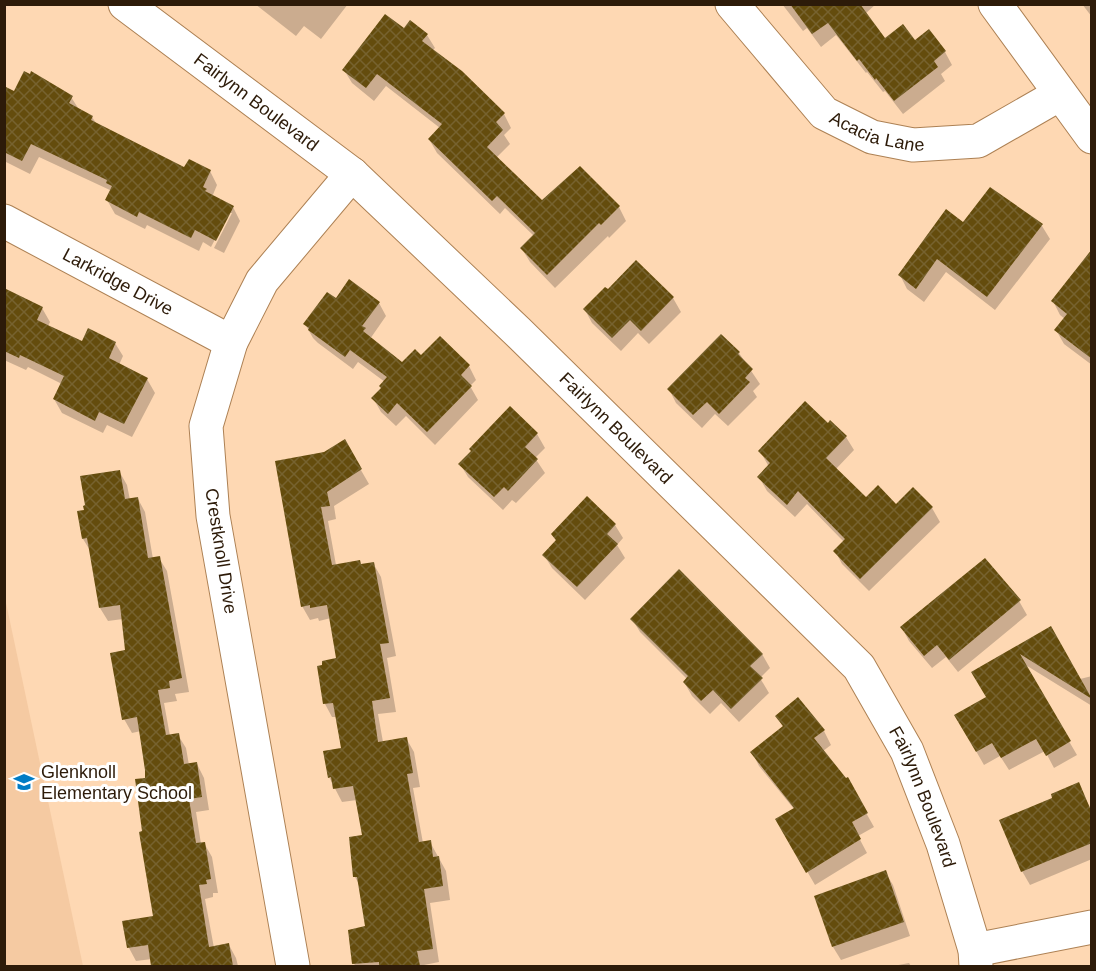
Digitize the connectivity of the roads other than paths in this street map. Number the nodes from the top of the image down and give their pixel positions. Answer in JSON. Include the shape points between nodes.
{"nodes":[{"id":1,"x":125,"y":4,"type":"edge"},
{"id":2,"x":732,"y":4,"type":"edge"},
{"id":3,"x":994,"y":4,"type":"edge"},
{"id":4,"x":1060,"y":94,"type":"junction"},
{"id":5,"x":1092,"y":137,"type":"edge"},
{"id":6,"x":352,"y":174,"type":"junction"},
{"id":7,"x":4,"y":221,"type":"edge"},
{"id":8,"x":231,"y":342,"type":"junction"},
{"id":9,"x":1092,"y":927,"type":"edge"},
{"id":10,"x":975,"y":958,"type":"edge"},
{"id":11,"x":293,"y":966,"type":"edge"}],
"edges":[{"from":1,"to":6,"type":"street","name":"Fairlynn Boulevard"},
{"from":2,"to":4,"type":"street","name":"Acacia Lane","via":[[824,113],[872,137],[913,144],[978,141]]},
{"from":3,"to":4,"type":"street"},
{"from":4,"to":5,"type":"street"},
{"from":6,"to":8,"type":"street","name":"Crestknoll Drive","via":[[262,281]]},
{"from":6,"to":10,"type":"street","name":"Fairlynn Boulevard","via":[[858,667],[907,752],[943,844]]},
{"from":7,"to":8,"type":"street","name":"Larkridge Drive"},
{"from":8,"to":11,"type":"street","name":"Crestknoll Drive","via":[[206,426],[213,516]]},
{"from":9,"to":10,"type":"street"}]}
